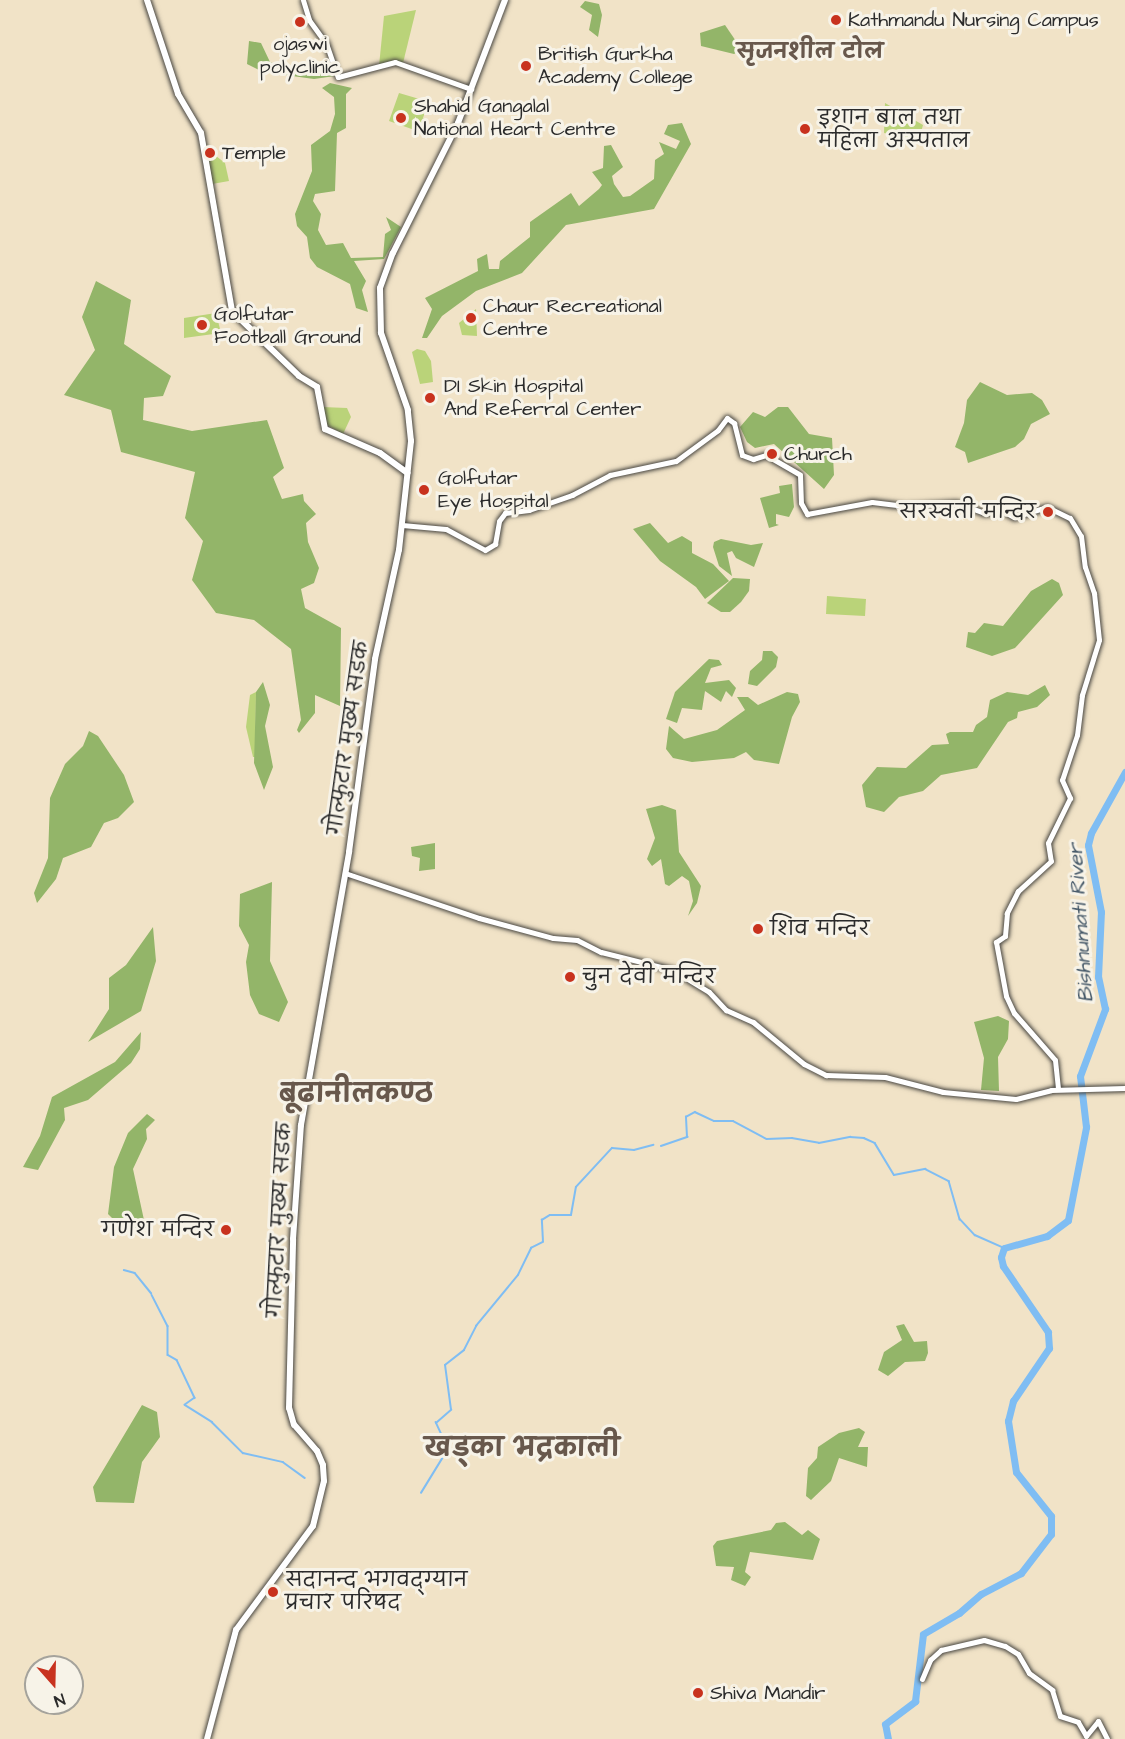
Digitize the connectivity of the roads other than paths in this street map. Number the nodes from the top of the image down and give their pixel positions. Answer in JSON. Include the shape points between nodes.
{"nodes":[{"id":1,"x":147,"y":0,"type":"edge"},
{"id":2,"x":303,"y":0,"type":"edge"},
{"id":3,"x":505,"y":0,"type":"edge"},
{"id":4,"x":471,"y":91,"type":"junction"},
{"id":5,"x":408,"y":473,"type":"junction"},
{"id":6,"x":402,"y":525,"type":"junction"},
{"id":7,"x":345,"y":873,"type":"junction"},
{"id":8,"x":1125,"y":1088,"type":"edge"},
{"id":9,"x":1058,"y":1089,"type":"junction"},
{"id":10,"x":922,"y":1679,"type":"dead end"},
{"id":11,"x":207,"y":1739,"type":"edge"},
{"id":12,"x":1107,"y":1739,"type":"edge"}],
"edges":[{"from":1,"to":5,"type":"main road","via":[[178,94],[201,133],[232,311],[299,376],[317,387],[326,429],[380,453]]},
{"from":2,"to":4,"type":"street","via":[[309,20],[326,43],[338,77],[395,62]]},
{"from":3,"to":4,"type":"main road","name":"गोल्फुटार मुख्य सडक"},
{"from":4,"to":5,"type":"main road","name":"गोल्फुटार मुख्य सडक","via":[[393,253],[381,288],[381,333],[411,427]]},
{"from":5,"to":6,"type":"main road","name":"गोल्फुटार मुख्य सडक"},
{"from":6,"to":7,"type":"main road","name":"गोल्फुटार मुख्य सडक","via":[[375,659]]},
{"from":6,"to":9,"type":"street","via":[[446,529],[485,550],[495,544],[499,521],[506,513],[529,510],[572,495],[610,475],[676,461],[727,418],[734,423],[742,455],[753,459],[766,455],[800,475],[801,503],[807,514],[872,502],[905,506],[957,502],[984,513],[1003,511],[1014,517],[1042,506],[1070,518],[1081,536],[1085,567],[1094,592],[1099,640],[1082,695],[1077,735],[1062,780],[1070,798],[1048,843],[1051,861],[1017,894],[1007,913],[1005,936],[996,942],[1006,996],[1014,1013],[1055,1060]]},
{"from":7,"to":9,"type":"street","via":[[479,918],[553,938],[577,940],[601,952],[678,972],[709,992],[726,1010],[753,1022],[804,1064],[826,1075],[885,1077],[943,1092],[1016,1099]]},
{"from":7,"to":11,"type":"main road","name":"गोल्फुटार मुख्य सडक","via":[[300,1136],[293,1239],[289,1407],[294,1425],[317,1451],[324,1481],[313,1526],[236,1630]]},
{"from":8,"to":9,"type":"street"},
{"from":10,"to":12,"type":"street","via":[[930,1660],[941,1650],[984,1640],[1005,1646],[1018,1654],[1029,1673],[1052,1690],[1060,1716],[1078,1722],[1086,1736],[1098,1721]]}]}
